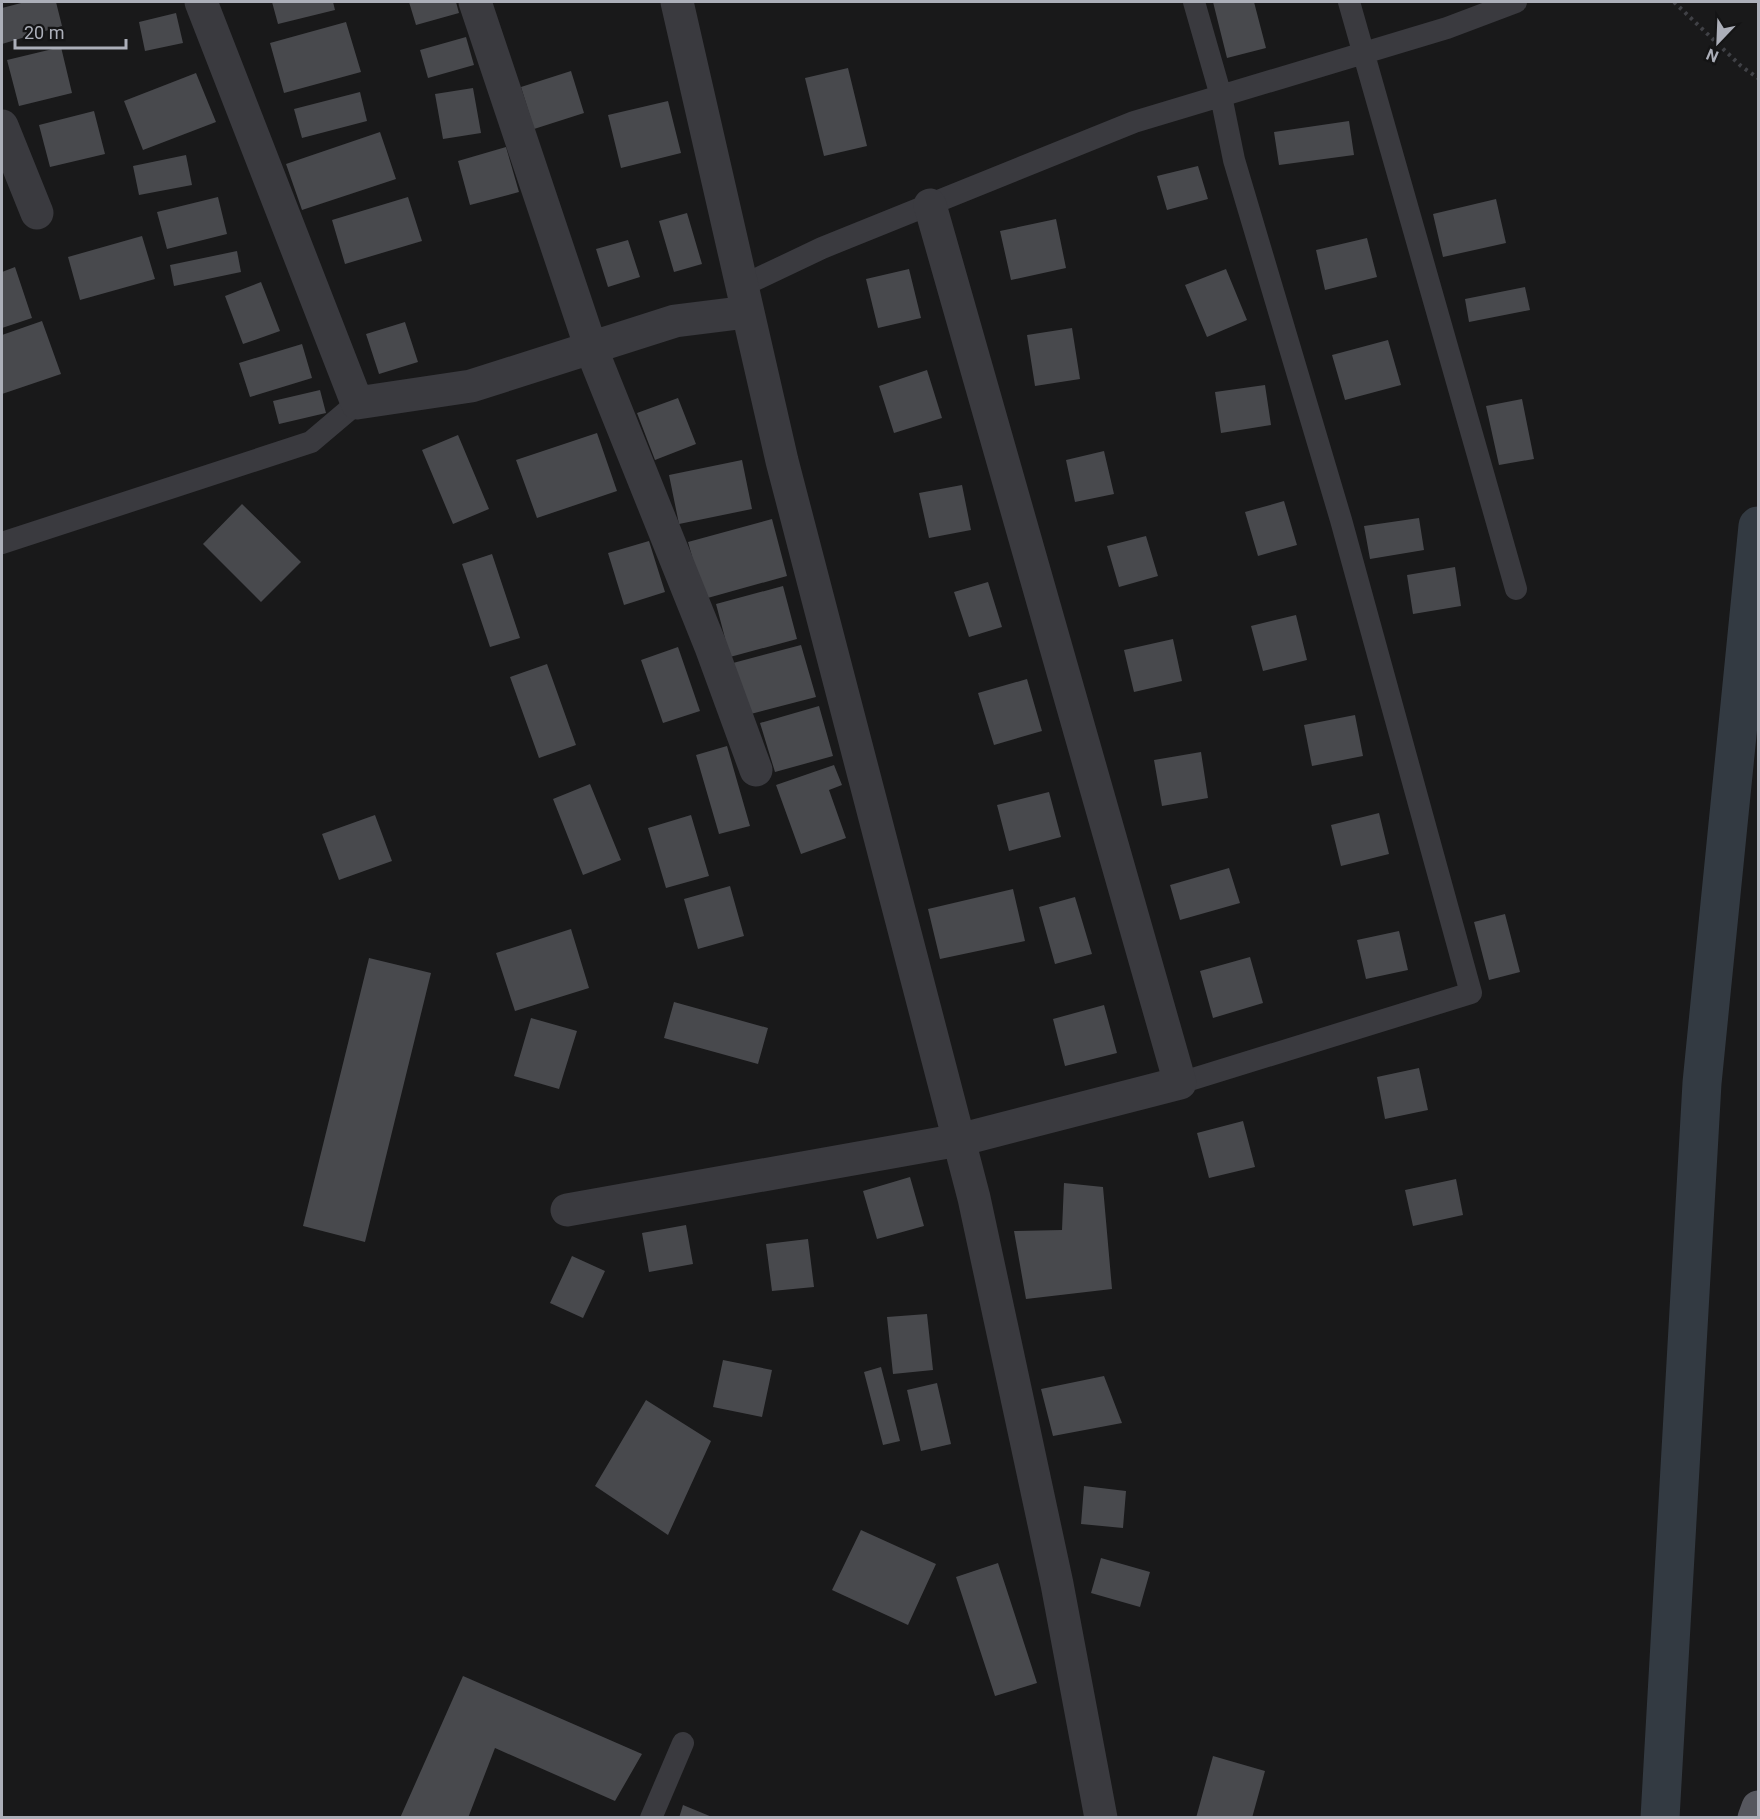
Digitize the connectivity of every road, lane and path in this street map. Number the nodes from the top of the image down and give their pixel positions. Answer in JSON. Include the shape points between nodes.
{"nodes":[{"id":1,"x":201,"y":2,"type":"edge"},
{"id":2,"x":475,"y":2,"type":"edge"},
{"id":3,"x":677,"y":2,"type":"edge"},
{"id":4,"x":1194,"y":2,"type":"edge"},
{"id":5,"x":1349,"y":2,"type":"edge"},
{"id":6,"x":1674,"y":2,"type":"edge"},
{"id":7,"x":1508,"y":3,"type":"edge"},
{"id":8,"x":1365,"y":53,"type":"junction"},
{"id":9,"x":1758,"y":78,"type":"edge"},
{"id":10,"x":1221,"y":96,"type":"junction"},
{"id":11,"x":2,"y":126,"type":"edge"},
{"id":12,"x":930,"y":205,"type":"junction"},
{"id":13,"x":37,"y":213,"type":"dead end"},
{"id":14,"x":745,"y":299,"type":"junction"},
{"id":15,"x":591,"y":348,"type":"junction"},
{"id":16,"x":357,"y":403,"type":"junction"},
{"id":17,"x":2,"y":543,"type":"edge"},
{"id":18,"x":1516,"y":589,"type":"dead end"},
{"id":19,"x":756,"y":770,"type":"dead end"},
{"id":20,"x":1180,"y":1083,"type":"junction"},
{"id":21,"x":959,"y":1140,"type":"junction"},
{"id":22,"x":567,"y":1210,"type":"dead end"},
{"id":23,"x":683,"y":1743,"type":"dead end"},
{"id":24,"x":1758,"y":1807,"type":"edge"},
{"id":25,"x":651,"y":1818,"type":"edge"},
{"id":26,"x":1101,"y":1818,"type":"edge"},
{"id":27,"x":1754,"y":1818,"type":"edge"}],
"edges":[{"from":1,"to":16,"type":"street"},
{"from":2,"to":15,"type":"street"},
{"from":3,"to":14,"type":"street"},
{"from":4,"to":10,"type":"lane"},
{"from":5,"to":8,"type":"lane"},
{"from":6,"to":9,"type":"path"},
{"from":7,"to":8,"type":"lane","via":[[1447,28]]},
{"from":8,"to":10,"type":"lane"},
{"from":8,"to":18,"type":"lane"},
{"from":10,"to":12,"type":"lane","via":[[1134,122]]},
{"from":10,"to":20,"type":"lane","via":[[1234,160],[1341,520],[1471,993]]},
{"from":11,"to":13,"type":"street"},
{"from":12,"to":14,"type":"lane","via":[[822,248]]},
{"from":12,"to":20,"type":"street"},
{"from":14,"to":15,"type":"street"},
{"from":14,"to":21,"type":"street","via":[[782,461]]},
{"from":15,"to":16,"type":"street","via":[[471,386]]},
{"from":15,"to":19,"type":"street"},
{"from":16,"to":17,"type":"lane","via":[[311,442]]},
{"from":20,"to":21,"type":"street"},
{"from":21,"to":22,"type":"street"},
{"from":21,"to":26,"type":"street","via":[[1057,1584]]},
{"from":23,"to":25,"type":"lane"},
{"from":24,"to":27,"type":"main road"}]}
